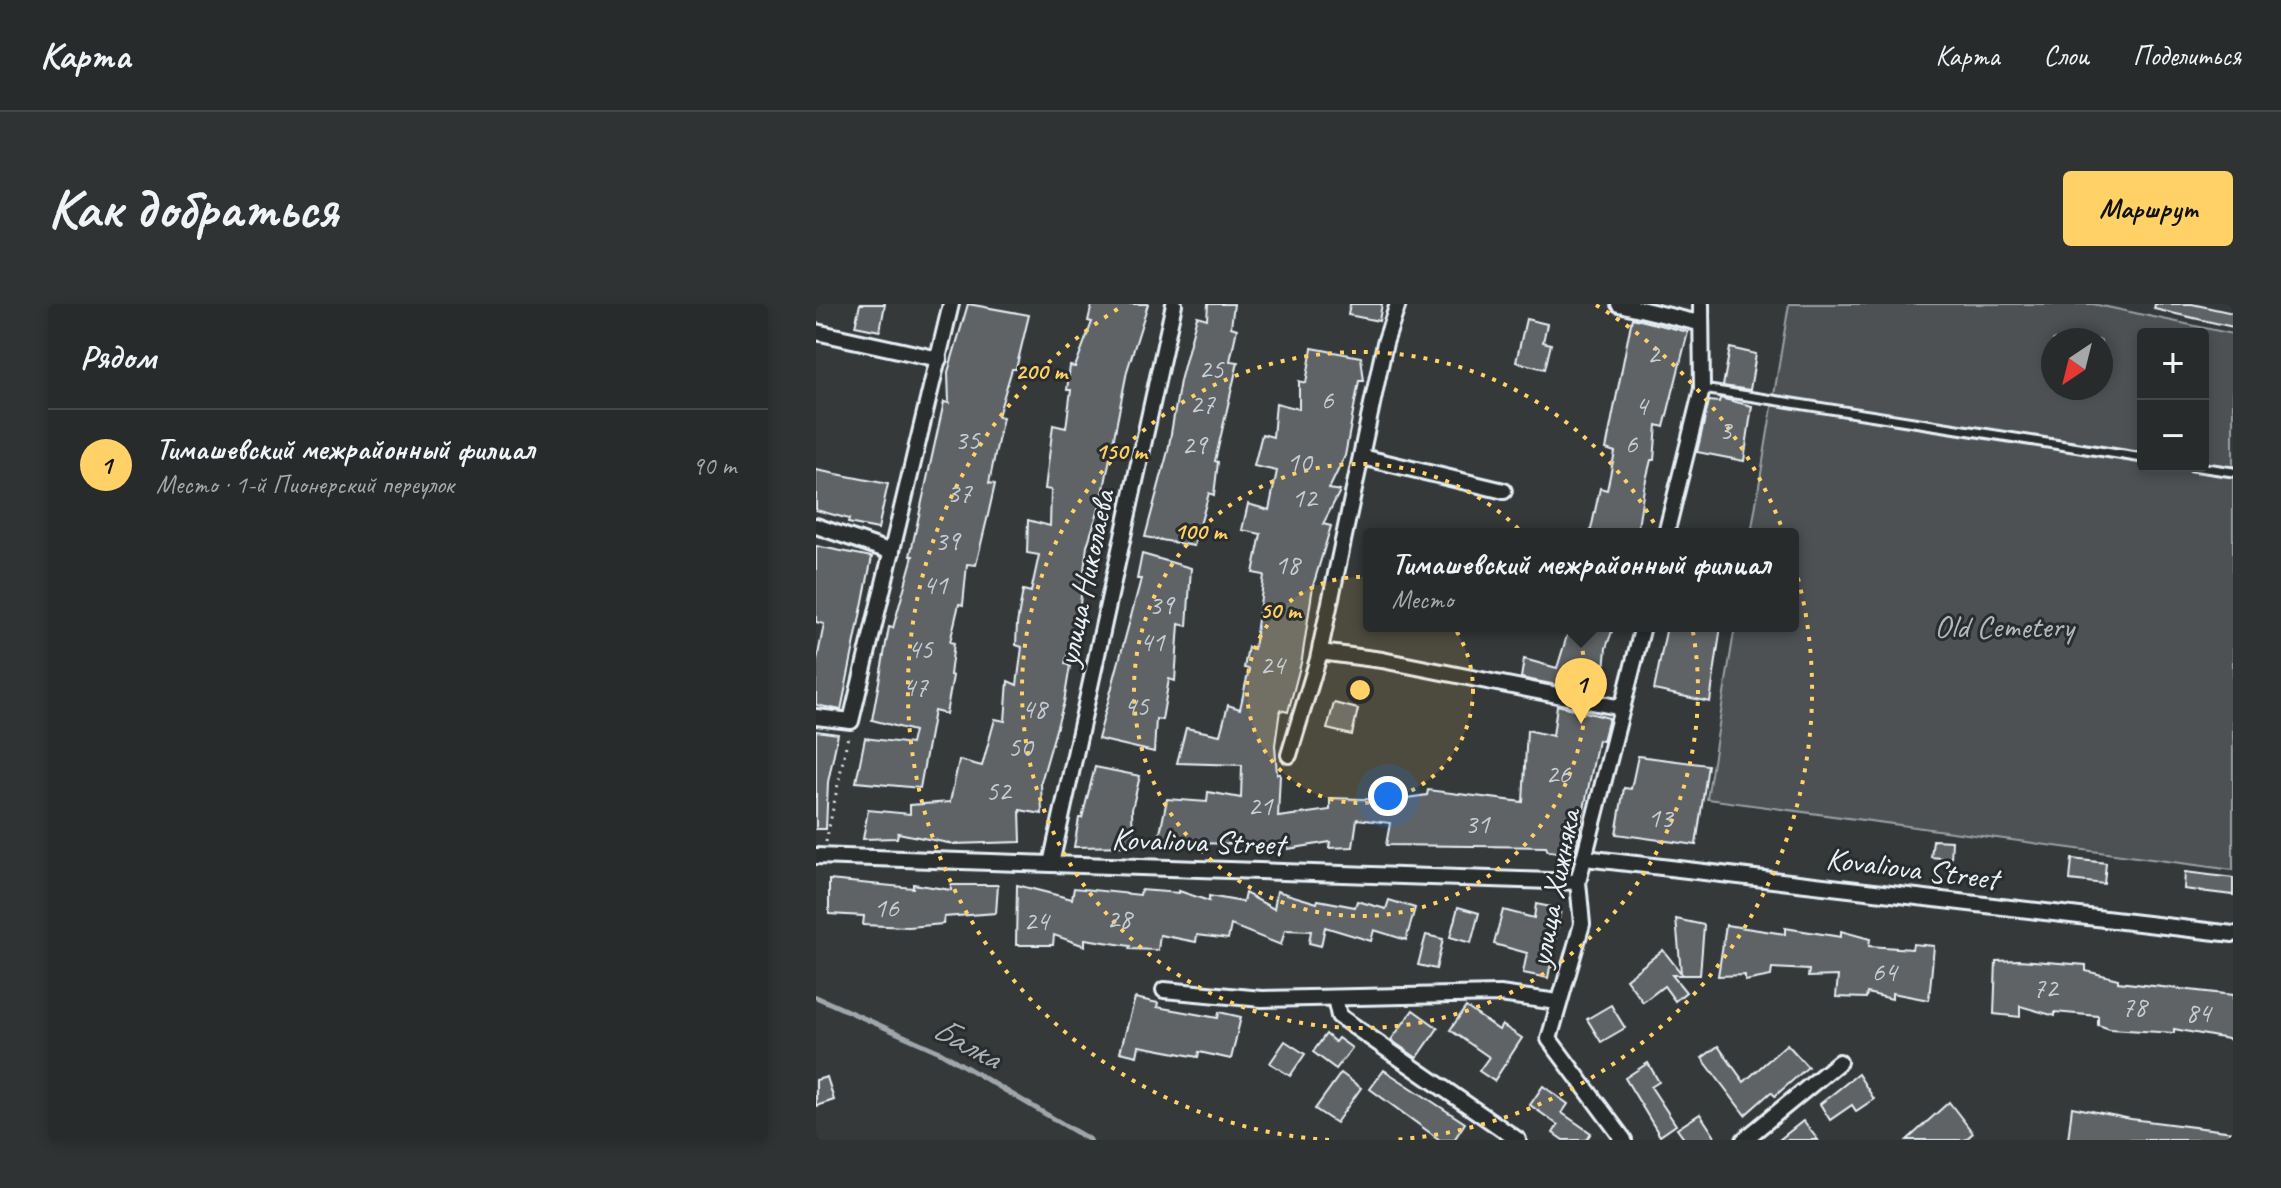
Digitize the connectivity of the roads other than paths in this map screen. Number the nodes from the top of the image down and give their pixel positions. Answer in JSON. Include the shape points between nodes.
{"nodes":[{"id":1,"x":951,"y":304,"type":"edge"},
{"id":2,"x":1174,"y":304,"type":"edge"},
{"id":3,"x":1398,"y":304,"type":"edge"},
{"id":4,"x":1619,"y":304,"type":"edge"},
{"id":5,"x":1701,"y":304,"type":"edge"},
{"id":6,"x":1699,"y":323,"type":"junction"},
{"id":7,"x":816,"y":332,"type":"edge"},
{"id":8,"x":939,"y":359,"type":"junction"},
{"id":9,"x":1702,"y":389,"type":"junction"},
{"id":10,"x":1362,"y":457,"type":"junction"},
{"id":11,"x":2137,"y":457,"type":"edge"},
{"id":12,"x":2209,"y":468,"type":"edge"},
{"id":13,"x":2233,"y":472,"type":"edge"},
{"id":14,"x":1504,"y":491,"type":"dead end"},
{"id":15,"x":816,"y":526,"type":"edge"},
{"id":16,"x":1667,"y":528,"type":"edge"},
{"id":17,"x":892,"y":552,"type":"junction"},
{"id":18,"x":1641,"y":632,"type":"edge"},
{"id":19,"x":1320,"y":652,"type":"junction"},
{"id":20,"x":1622,"y":708,"type":"junction"},
{"id":21,"x":816,"y":717,"type":"edge"},
{"id":22,"x":1289,"y":755,"type":"dead end"},
{"id":23,"x":819,"y":856,"type":"edge"},
{"id":24,"x":1585,"y":858,"type":"junction"},
{"id":25,"x":1051,"y":864,"type":"junction"},
{"id":26,"x":1578,"y":882,"type":"junction"},
{"id":27,"x":2233,"y":934,"type":"edge"},
{"id":28,"x":1164,"y":990,"type":"dead end"},
{"id":29,"x":1335,"y":998,"type":"junction"},
{"id":30,"x":1558,"y":1002,"type":"junction"},
{"id":31,"x":1839,"y":1062,"type":"dead end"},
{"id":32,"x":1518,"y":1140,"type":"edge"},
{"id":33,"x":1624,"y":1140,"type":"edge"},
{"id":34,"x":1744,"y":1140,"type":"edge"}],
"edges":[{"from":1,"to":8,"type":"street"},
{"from":2,"to":25,"type":"street","name":"улица Николаева"},
{"from":3,"to":10,"type":"street"},
{"from":4,"to":6,"type":"street"},
{"from":5,"to":6,"type":"street"},
{"from":6,"to":9,"type":"street"},
{"from":7,"to":8,"type":"street"},
{"from":8,"to":17,"type":"street"},
{"from":9,"to":11,"type":"lane"},
{"from":9,"to":16,"type":"street"},
{"from":10,"to":14,"type":"street"},
{"from":10,"to":19,"type":"street"},
{"from":12,"to":13,"type":"lane"},
{"from":15,"to":17,"type":"street"},
{"from":17,"to":21,"type":"street","via":[[851,721]]},
{"from":18,"to":20,"type":"street","name":"улица Хижняка"},
{"from":19,"to":20,"type":"street"},
{"from":19,"to":22,"type":"street"},
{"from":20,"to":24,"type":"street","name":"улица Хижняка"},
{"from":23,"to":25,"type":"street","name":"Kovaliova Street"},
{"from":24,"to":26,"type":"street","name":"улица Хижняка"},
{"from":24,"to":27,"type":"street","name":"Kovaliova Street"},
{"from":25,"to":26,"type":"street","name":"Kovaliova Street"},
{"from":26,"to":30,"type":"street","name":"улица Хижняка","via":[[1582,924]]},
{"from":28,"to":29,"type":"street","via":[[1262,999]]},
{"from":29,"to":30,"type":"street","via":[[1500,994]]},
{"from":29,"to":32,"type":"street","via":[[1339,1016]]},
{"from":30,"to":33,"type":"street","name":"улица Хижняка","via":[[1549,1039]]},
{"from":31,"to":34,"type":"street"}]}
